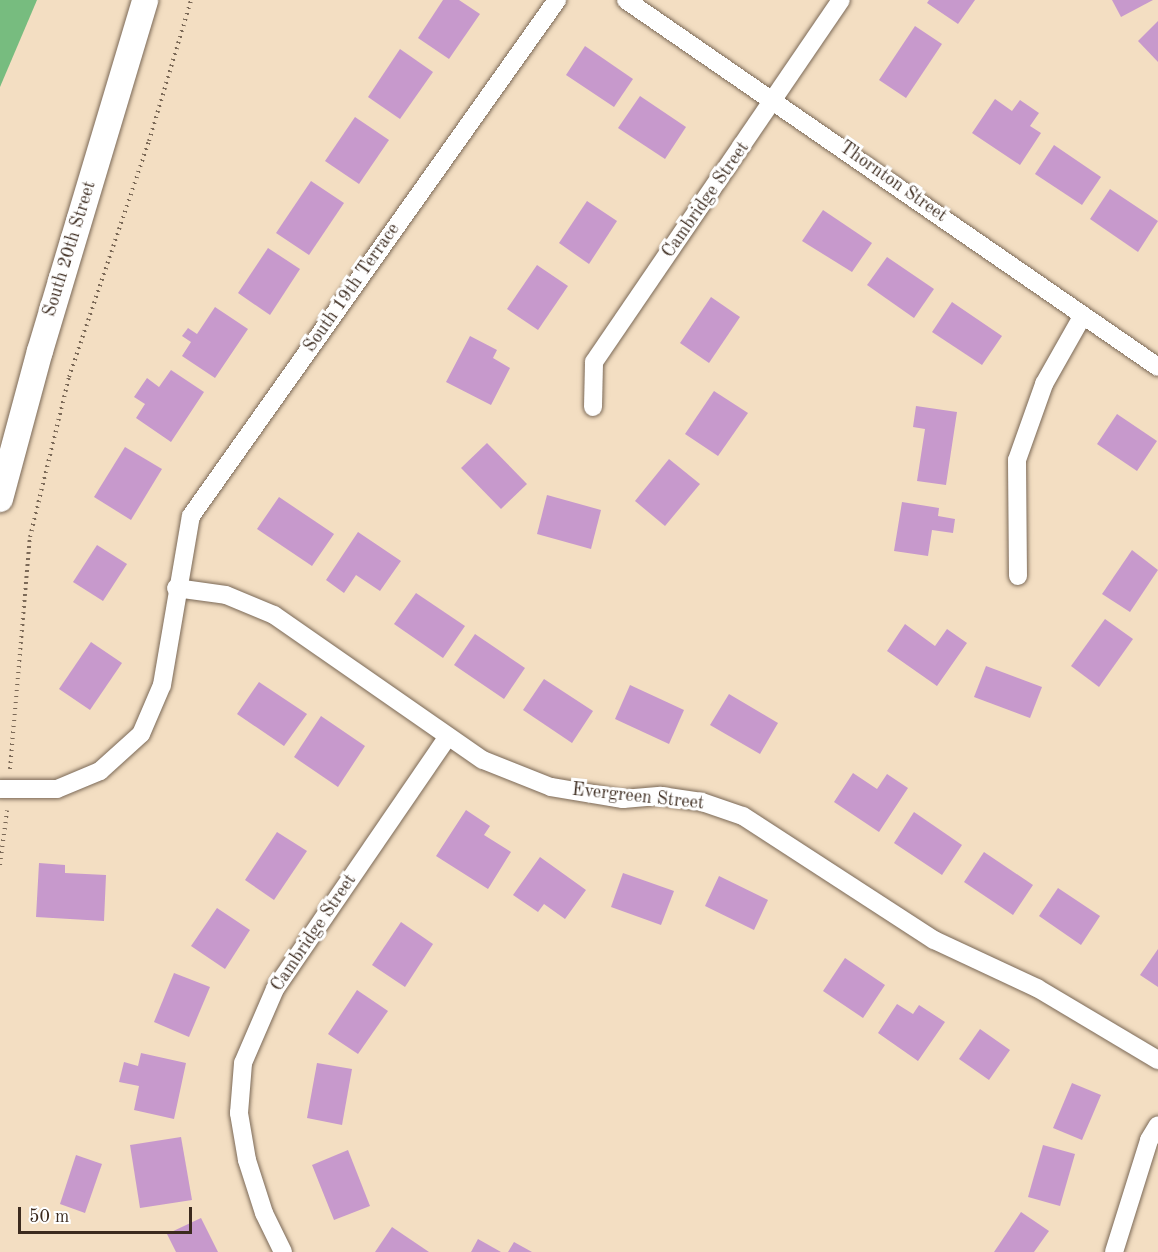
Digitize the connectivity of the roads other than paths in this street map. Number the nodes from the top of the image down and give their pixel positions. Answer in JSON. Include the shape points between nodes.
{"nodes":[{"id":1,"x":145,"y":0,"type":"edge"},
{"id":2,"x":557,"y":0,"type":"edge"},
{"id":3,"x":626,"y":0,"type":"edge"},
{"id":4,"x":841,"y":0,"type":"edge"},
{"id":5,"x":776,"y":100,"type":"junction"},
{"id":6,"x":1083,"y":315,"type":"junction"},
{"id":7,"x":1158,"y":368,"type":"edge"},
{"id":8,"x":593,"y":407,"type":"dead end"},
{"id":9,"x":0,"y":499,"type":"edge"},
{"id":10,"x":1018,"y":576,"type":"dead end"},
{"id":11,"x":176,"y":588,"type":"junction"},
{"id":12,"x":448,"y":736,"type":"junction"},
{"id":13,"x":4,"y":790,"type":"edge"},
{"id":14,"x":1158,"y":1060,"type":"edge"},
{"id":15,"x":1158,"y":1125,"type":"edge"},
{"id":16,"x":283,"y":1252,"type":"edge"},
{"id":17,"x":1114,"y":1252,"type":"edge"}],
"edges":[{"from":1,"to":9,"type":"main road","name":"South 20th Street","via":[[39,351]]},
{"from":2,"to":11,"type":"street","name":"South 19th Terrace","via":[[191,516]]},
{"from":3,"to":5,"type":"street","name":"Thornton Street"},
{"from":4,"to":5,"type":"street","name":"Cambridge Street"},
{"from":5,"to":6,"type":"street","name":"Thornton Street"},
{"from":5,"to":8,"type":"street","name":"Cambridge Street","via":[[594,362]]},
{"from":6,"to":7,"type":"street","name":"Thornton Street"},
{"from":6,"to":10,"type":"street","via":[[1044,384],[1017,460]]},
{"from":11,"to":12,"type":"street","name":"Evergreen Street","via":[[226,595],[274,615]]},
{"from":11,"to":13,"type":"street","name":"South 19th Terrace","via":[[162,685],[141,734],[100,771],[57,789]]},
{"from":12,"to":14,"type":"street","name":"Evergreen Street","via":[[483,760],[551,787],[622,799],[661,796],[702,802],[743,816],[934,940],[1037,988]]},
{"from":12,"to":16,"type":"street","name":"Cambridge Street","via":[[275,989],[243,1063],[239,1113],[247,1160],[264,1214]]},
{"from":15,"to":17,"type":"street","via":[[1149,1140]]}]}
